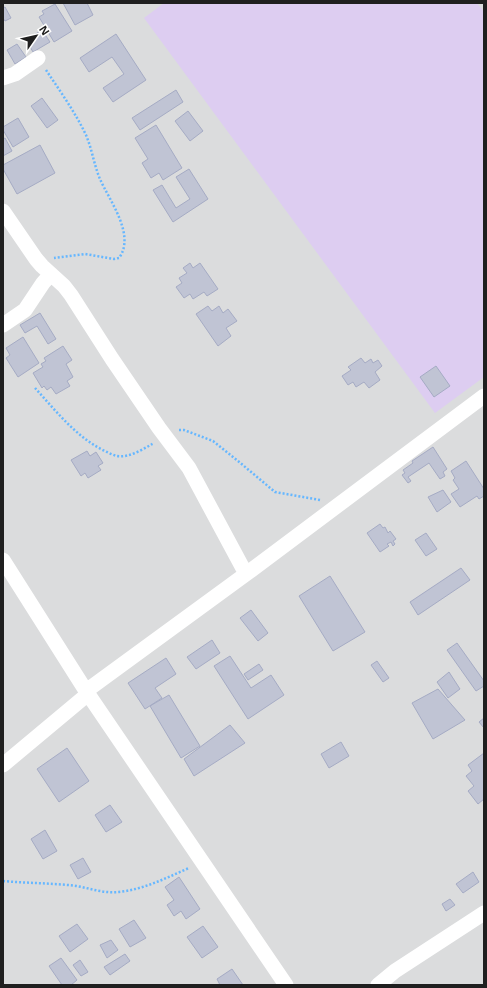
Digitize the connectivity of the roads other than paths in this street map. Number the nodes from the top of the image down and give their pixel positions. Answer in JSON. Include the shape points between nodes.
{"nodes":[{"id":1,"x":38,"y":58,"type":"road end"},
{"id":2,"x":3,"y":78,"type":"edge"},
{"id":3,"x":3,"y":211,"type":"edge"},
{"id":4,"x":51,"y":274,"type":"junction"},
{"id":5,"x":3,"y":325,"type":"edge"},
{"id":6,"x":484,"y":396,"type":"edge"},
{"id":7,"x":3,"y":560,"type":"edge"},
{"id":8,"x":246,"y":574,"type":"junction"},
{"id":9,"x":87,"y":692,"type":"junction"},
{"id":10,"x":3,"y":765,"type":"edge"},
{"id":11,"x":484,"y":913,"type":"edge"},
{"id":12,"x":286,"y":985,"type":"edge"},
{"id":13,"x":378,"y":985,"type":"edge"}],
"edges":[{"from":1,"to":2,"type":"street","via":[[15,74]]},
{"from":3,"to":4,"type":"street","via":[[36,259]]},
{"from":4,"to":5,"type":"street","via":[[25,310]]},
{"from":4,"to":8,"type":"street","via":[[71,295],[107,353],[189,468]]},
{"from":6,"to":8,"type":"street"},
{"from":7,"to":9,"type":"street"},
{"from":8,"to":9,"type":"street"},
{"from":9,"to":10,"type":"street"},
{"from":9,"to":12,"type":"street"},
{"from":11,"to":13,"type":"street"}]}
